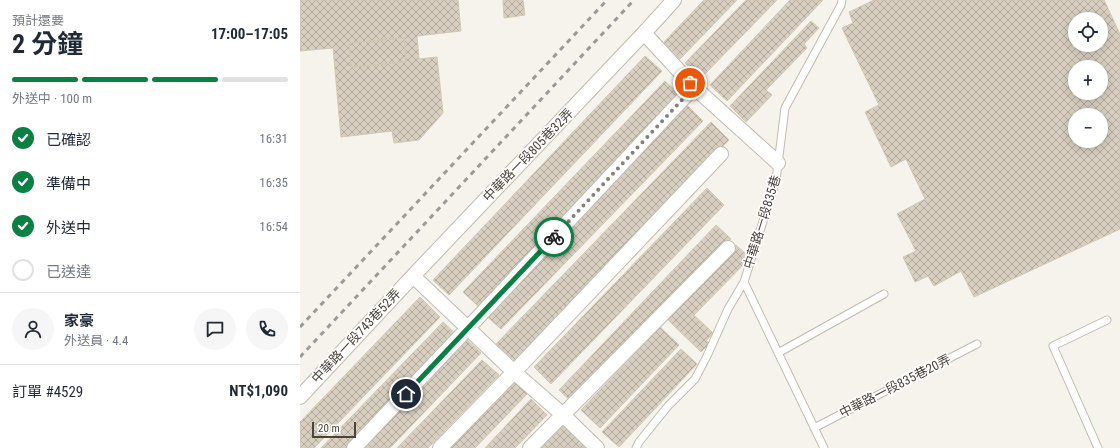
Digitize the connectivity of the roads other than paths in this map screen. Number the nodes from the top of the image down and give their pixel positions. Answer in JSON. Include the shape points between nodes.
{"nodes":[{"id":1,"x":674,"y":0,"type":"edge"},
{"id":2,"x":842,"y":0,"type":"edge"},
{"id":3,"x":644,"y":33,"type":"junction"},
{"id":4,"x":694,"y":87,"type":"junction"},
{"id":5,"x":721,"y":154,"type":"dead end"},
{"id":6,"x":778,"y":163,"type":"junction"},
{"id":7,"x":728,"y":248,"type":"dead end"},
{"id":8,"x":413,"y":276,"type":"junction"},
{"id":9,"x":744,"y":282,"type":"junction"},
{"id":10,"x":884,"y":294,"type":"dead end"},
{"id":11,"x":1107,"y":320,"type":"dead end"},
{"id":12,"x":468,"y":328,"type":"junction"},
{"id":13,"x":977,"y":344,"type":"dead end"},
{"id":14,"x":778,"y":353,"type":"junction"},
{"id":15,"x":514,"y":372,"type":"junction"},
{"id":16,"x":300,"y":396,"type":"edge"},
{"id":17,"x":562,"y":414,"type":"junction"},
{"id":18,"x":814,"y":428,"type":"junction"},
{"id":19,"x":354,"y":448,"type":"edge"},
{"id":20,"x":440,"y":448,"type":"edge"},
{"id":21,"x":530,"y":448,"type":"edge"},
{"id":22,"x":597,"y":448,"type":"edge"},
{"id":23,"x":636,"y":448,"type":"edge"},
{"id":24,"x":824,"y":448,"type":"edge"},
{"id":25,"x":1098,"y":448,"type":"edge"}],
"edges":[{"from":1,"to":3,"type":"street","name":"中華路一段805巷32弄"},
{"from":2,"to":6,"type":"lane","via":[[785,108]]},
{"from":3,"to":4,"type":"street","name":"中華路一段835巷"},
{"from":3,"to":8,"type":"street","name":"中華路一段805巷32弄"},
{"from":4,"to":6,"type":"street","name":"中華路一段835巷"},
{"from":4,"to":12,"type":"street"},
{"from":5,"to":15,"type":"street"},
{"from":6,"to":9,"type":"lane","name":"中華路一段835巷","via":[[776,180]]},
{"from":7,"to":17,"type":"street"},
{"from":8,"to":12,"type":"street"},
{"from":8,"to":16,"type":"street","name":"中華路一段743巷52弄"},
{"from":9,"to":14,"type":"lane","name":"中華路一段835巷"},
{"from":9,"to":23,"type":"lane","via":[[728,309],[695,379],[668,406],[638,442]]},
{"from":10,"to":14,"type":"lane"},
{"from":11,"to":25,"type":"lane","via":[[1053,346]]},
{"from":12,"to":15,"type":"street"},
{"from":12,"to":19,"type":"street"},
{"from":13,"to":18,"type":"lane","name":"中華路一段835巷20弄"},
{"from":14,"to":18,"type":"lane","name":"中華路一段835巷"},
{"from":15,"to":17,"type":"street"},
{"from":15,"to":20,"type":"street"},
{"from":17,"to":21,"type":"street"},
{"from":17,"to":22,"type":"street"},
{"from":18,"to":24,"type":"lane","name":"中華路一段835巷"}]}
